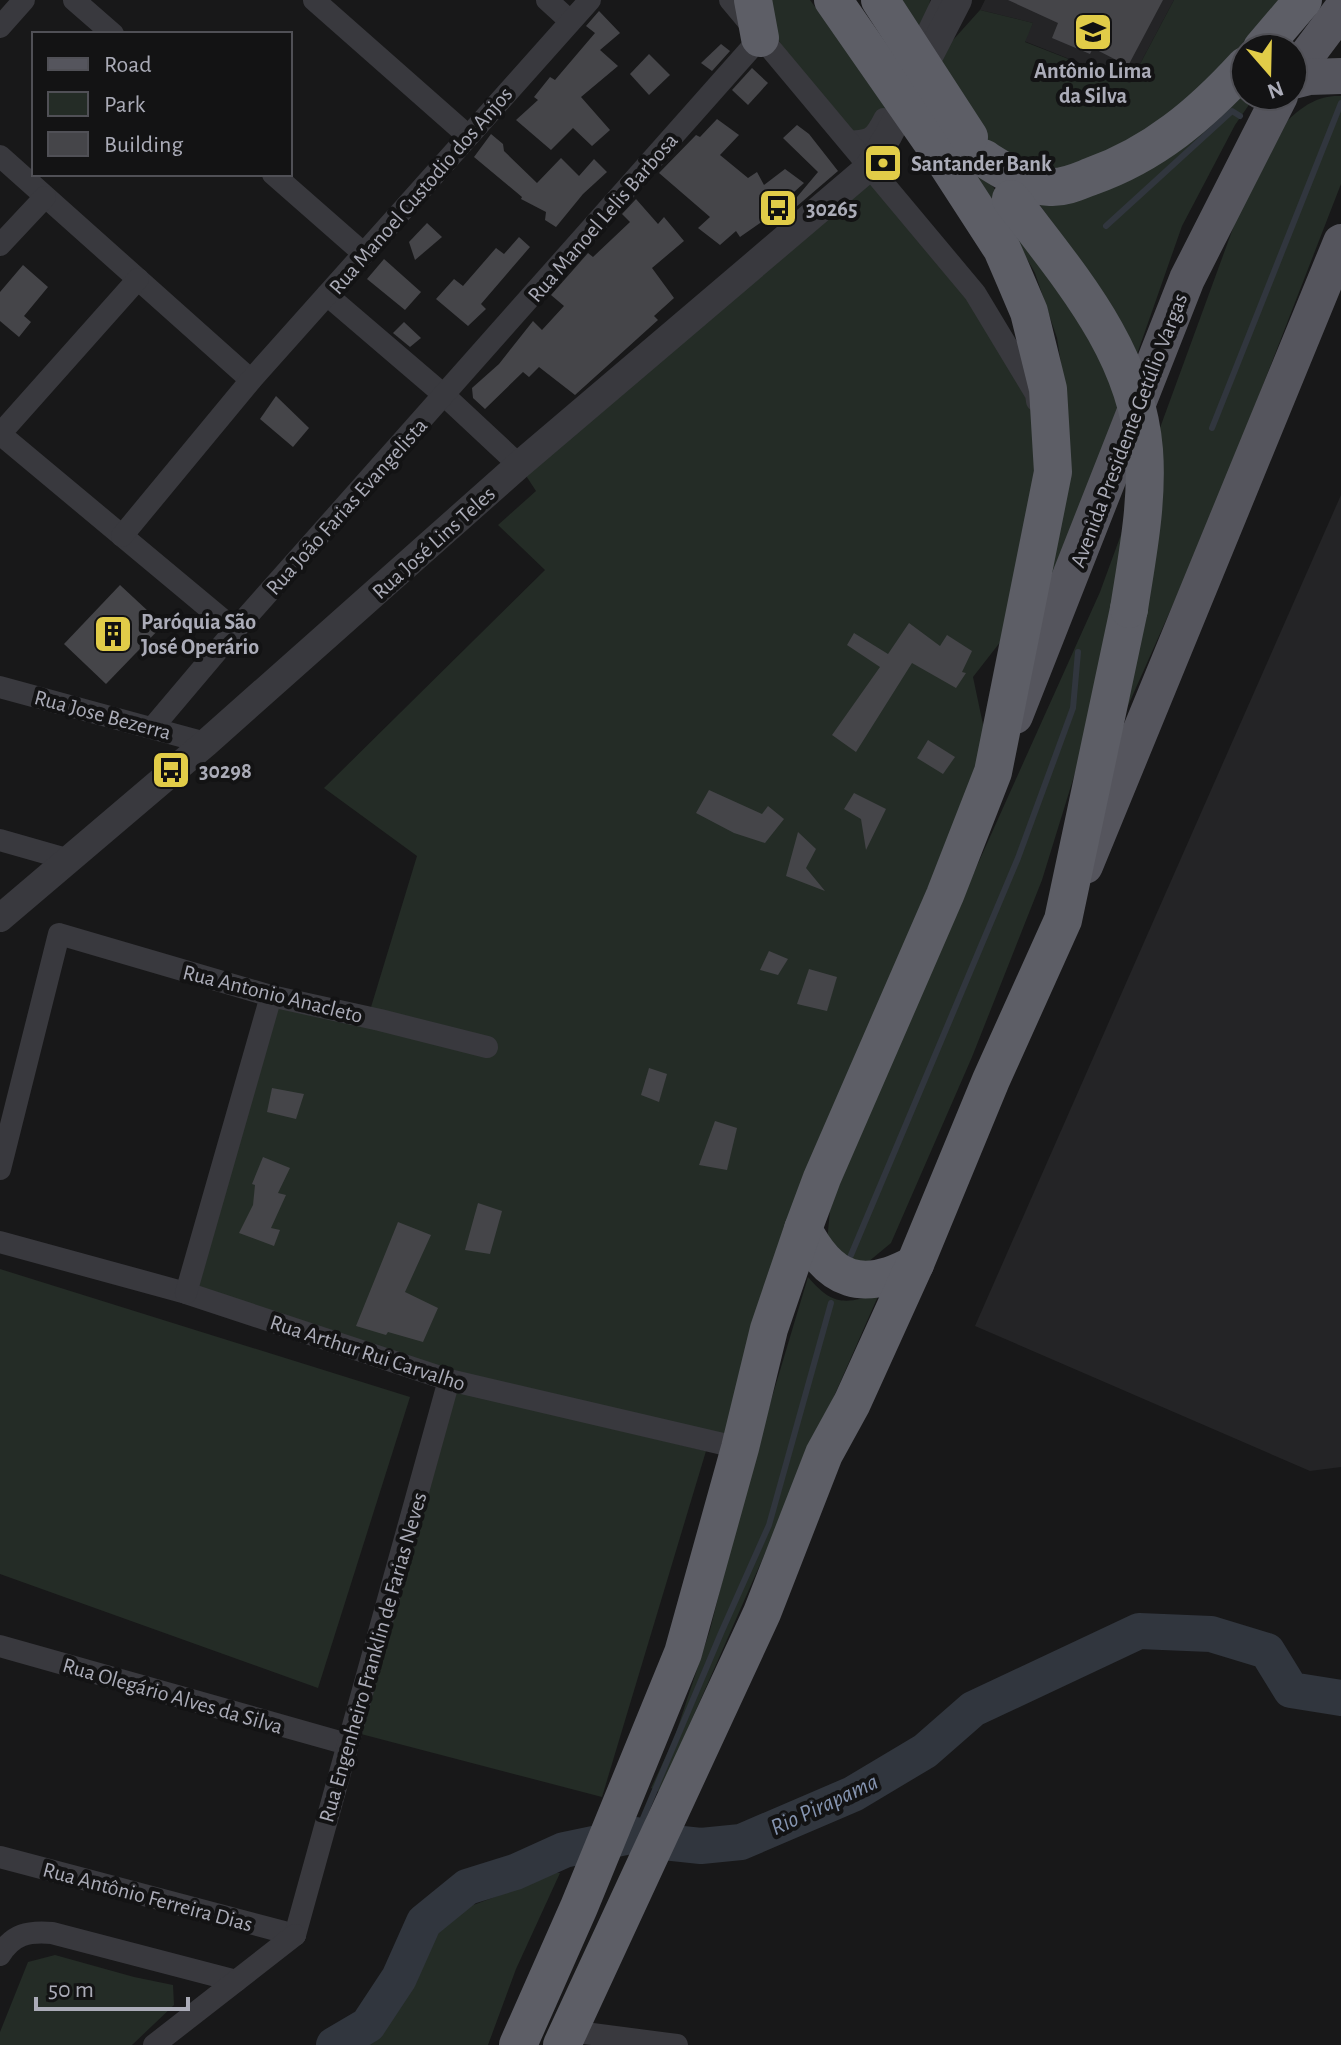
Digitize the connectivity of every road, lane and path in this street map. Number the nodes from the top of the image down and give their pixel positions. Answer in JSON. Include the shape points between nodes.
{"nodes":[{"id":1,"x":24,"y":0,"type":"edge"},
{"id":2,"x":74,"y":0,"type":"edge"},
{"id":3,"x":314,"y":0,"type":"edge"},
{"id":4,"x":547,"y":0,"type":"edge"},
{"id":5,"x":590,"y":0,"type":"edge"},
{"id":6,"x":730,"y":0,"type":"edge"},
{"id":7,"x":753,"y":0,"type":"edge"},
{"id":8,"x":833,"y":0,"type":"edge"},
{"id":9,"x":880,"y":0,"type":"edge"},
{"id":10,"x":941,"y":0,"type":"edge"},
{"id":11,"x":958,"y":0,"type":"edge"},
{"id":12,"x":1303,"y":0,"type":"edge"},
{"id":13,"x":1341,"y":10,"type":"edge"},
{"id":14,"x":570,"y":21,"type":"junction"},
{"id":15,"x":0,"y":27,"type":"edge"},
{"id":16,"x":111,"y":32,"type":"edge"},
{"id":17,"x":1276,"y":32,"type":"edge"},
{"id":18,"x":760,"y":38,"type":"junction"},
{"id":19,"x":1309,"y":53,"type":"edge"},
{"id":20,"x":1341,"y":76,"type":"edge"},
{"id":21,"x":1309,"y":77,"type":"edge"},
{"id":22,"x":1229,"y":82,"type":"edge"},
{"id":23,"x":1272,"y":112,"type":"edge"},
{"id":24,"x":467,"y":135,"type":"junction"},
{"id":25,"x":846,"y":140,"type":"junction"},
{"id":26,"x":965,"y":151,"type":"junction"},
{"id":27,"x":0,"y":156,"type":"edge"},
{"id":28,"x":868,"y":168,"type":"junction"},
{"id":29,"x":275,"y":176,"type":"edge"},
{"id":30,"x":45,"y":197,"type":"junction"},
{"id":31,"x":1341,"y":242,"type":"edge"},
{"id":32,"x":0,"y":245,"type":"edge"},
{"id":33,"x":363,"y":253,"type":"junction"},
{"id":34,"x":138,"y":279,"type":"junction"},
{"id":35,"x":327,"y":295,"type":"junction"},
{"id":36,"x":251,"y":380,"type":"junction"},
{"id":37,"x":445,"y":396,"type":"junction"},
{"id":38,"x":0,"y":434,"type":"edge"},
{"id":39,"x":519,"y":465,"type":"junction"},
{"id":40,"x":122,"y":536,"type":"junction"},
{"id":41,"x":1026,"y":609,"type":"junction"},
{"id":42,"x":235,"y":630,"type":"junction"},
{"id":43,"x":0,"y":687,"type":"edge"},
{"id":44,"x":153,"y":727,"type":"junction"},
{"id":45,"x":206,"y":743,"type":"junction"},
{"id":46,"x":993,"y":772,"type":"junction"},
{"id":47,"x":0,"y":840,"type":"edge"},
{"id":48,"x":70,"y":860,"type":"junction"},
{"id":49,"x":0,"y":918,"type":"edge"},
{"id":50,"x":1063,"y":920,"type":"junction"},
{"id":51,"x":271,"y":996,"type":"junction"},
{"id":52,"x":487,"y":1047,"type":"dead end"},
{"id":53,"x":0,"y":1169,"type":"edge"},
{"id":54,"x":803,"y":1229,"type":"junction"},
{"id":55,"x":0,"y":1242,"type":"edge"},
{"id":56,"x":915,"y":1264,"type":"junction"},
{"id":57,"x":186,"y":1293,"type":"junction"},
{"id":58,"x":449,"y":1380,"type":"junction"},
{"id":59,"x":740,"y":1448,"type":"junction"},
{"id":60,"x":0,"y":1646,"type":"edge"},
{"id":61,"x":347,"y":1744,"type":"junction"},
{"id":62,"x":0,"y":1857,"type":"edge"},
{"id":63,"x":295,"y":1935,"type":"junction"},
{"id":64,"x":0,"y":1955,"type":"edge"},
{"id":65,"x":236,"y":1981,"type":"junction"},
{"id":66,"x":571,"y":2026,"type":"edge"},
{"id":67,"x":154,"y":2045,"type":"edge"},
{"id":68,"x":518,"y":2045,"type":"edge"},
{"id":69,"x":677,"y":2045,"type":"edge"}],
"edges":[{"from":1,"to":15,"type":"street"},
{"from":2,"to":16,"type":"street"},
{"from":3,"to":24,"type":"street"},
{"from":4,"to":14,"type":"street"},
{"from":5,"to":14,"type":"street","name":"Rua Manoel Custodio dos Anjos"},
{"from":6,"to":18,"type":"street"},
{"from":7,"to":18,"type":"highway"},
{"from":8,"to":26,"type":"highway","bridge":true},
{"from":9,"to":26,"type":"highway","bridge":true},
{"from":10,"to":25,"type":"street","via":[[875,133],[868,139]]},
{"from":11,"to":28,"type":"street","name":"Rua José Lins Teles"},
{"from":12,"to":17,"type":"highway"},
{"from":13,"to":19,"type":"main road"},
{"from":14,"to":24,"type":"street","name":"Rua Manoel Custodio dos Anjos"},
{"from":18,"to":25,"type":"street"},
{"from":18,"to":37,"type":"street","name":"Rua Manoel Lelis Barbosa"},
{"from":20,"to":21,"type":"main road"},
{"from":22,"to":26,"type":"highway","via":[[1170,136],[1124,163],[1073,183],[1034,184]]},
{"from":23,"to":46,"type":"main road","name":"Avenida Presidente Getúlio Vargas","via":[[1187,279]]},
{"from":24,"to":33,"type":"street","name":"Rua Manoel Custodio dos Anjos"},
{"from":25,"to":28,"type":"street"},
{"from":26,"to":41,"type":"highway","via":[[1029,312],[1046,371],[1053,472]]},
{"from":26,"to":50,"type":"highway","bridge":true,"via":[[1011,199],[1094,310],[1121,359],[1144,450],[1142,521],[1129,609]]},
{"from":27,"to":30,"type":"street"},
{"from":28,"to":39,"type":"street","name":"Rua José Lins Teles"},
{"from":28,"to":41,"type":"street","via":[[975,293],[1036,394],[1040,426]]},
{"from":29,"to":33,"type":"street"},
{"from":30,"to":32,"type":"street"},
{"from":30,"to":34,"type":"street"},
{"from":31,"to":50,"type":"main road"},
{"from":33,"to":35,"type":"street","name":"Rua Manoel Custodio dos Anjos"},
{"from":34,"to":36,"type":"street"},
{"from":34,"to":38,"type":"street"},
{"from":35,"to":36,"type":"street","name":"Rua Manoel Custodio dos Anjos"},
{"from":35,"to":37,"type":"street"},
{"from":36,"to":40,"type":"street","name":"Rua Manoel Custodio dos Anjos"},
{"from":37,"to":39,"type":"street"},
{"from":37,"to":42,"type":"street","name":"Rua João Farias Evangelista"},
{"from":38,"to":40,"type":"street"},
{"from":39,"to":45,"type":"street","name":"Rua José Lins Teles"},
{"from":40,"to":42,"type":"street"},
{"from":41,"to":46,"type":"highway"},
{"from":42,"to":44,"type":"street","name":"Rua João Farias Evangelista"},
{"from":43,"to":44,"type":"street","name":"Rua Jose Bezerra"},
{"from":44,"to":45,"type":"street","name":"Rua Jose Bezerra"},
{"from":45,"to":48,"type":"street","name":"Rua José Lins Teles"},
{"from":46,"to":54,"type":"highway"},
{"from":47,"to":48,"type":"street"},
{"from":48,"to":49,"type":"street","name":"Rua José Lins Teles"},
{"from":50,"to":56,"type":"highway"},
{"from":51,"to":52,"type":"street","name":"Rua Antonio Anacleto"},
{"from":51,"to":53,"type":"street","name":"Rua Antonio Anacleto","via":[[59,934]]},
{"from":51,"to":57,"type":"street"},
{"from":54,"to":56,"type":"highway","via":[[821,1260],[846,1276],[882,1279]]},
{"from":54,"to":59,"type":"highway","via":[[769,1329]]},
{"from":55,"to":57,"type":"street","name":"Rua Arthur Rui Carvalho"},
{"from":56,"to":66,"type":"highway","via":[[824,1454],[762,1613]]},
{"from":57,"to":58,"type":"street","name":"Rua Arthur Rui Carvalho"},
{"from":58,"to":59,"type":"street","name":"Rua Arthur Rui Carvalho"},
{"from":58,"to":61,"type":"street","name":"Rua Engenheiro Franklin de Farias Neves"},
{"from":59,"to":68,"type":"highway","via":[[683,1653]]},
{"from":60,"to":61,"type":"street","name":"Rua Olegário Alves da Silva"},
{"from":61,"to":63,"type":"street","name":"Rua Engenheiro Franklin de Farias Neves"},
{"from":62,"to":63,"type":"street","name":"Rua Antônio Ferreira Dias"},
{"from":63,"to":65,"type":"street"},
{"from":64,"to":65,"type":"street","via":[[21,1934],[52,1933]]},
{"from":65,"to":67,"type":"street"},
{"from":66,"to":69,"type":"street"}]}
